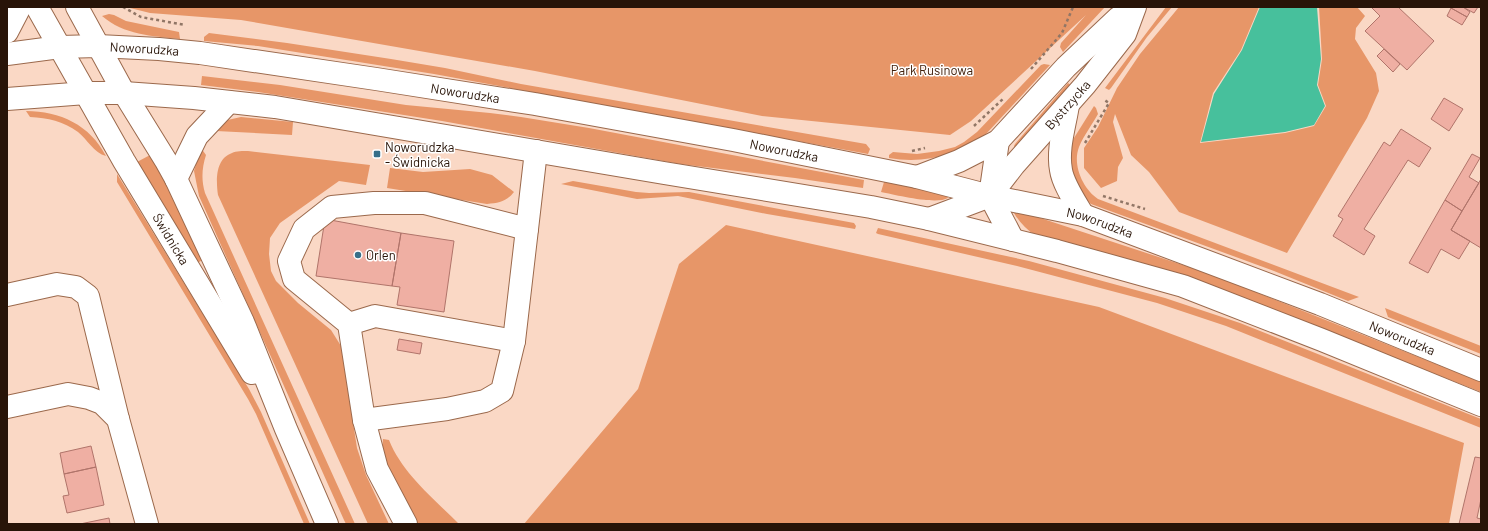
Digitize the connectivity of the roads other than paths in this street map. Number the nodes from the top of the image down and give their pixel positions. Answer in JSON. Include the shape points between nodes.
{"nodes":[{"id":1,"x":20,"y":7,"type":"edge"},
{"id":2,"x":37,"y":7,"type":"edge"},
{"id":3,"x":77,"y":7,"type":"edge"},
{"id":4,"x":1134,"y":7,"type":"edge"},
{"id":5,"x":7,"y":32,"type":"edge"},
{"id":6,"x":98,"y":46,"type":"junction"},
{"id":7,"x":60,"y":47,"type":"junction"},
{"id":8,"x":7,"y":54,"type":"edge"},
{"id":9,"x":86,"y":93,"type":"junction"},
{"id":10,"x":124,"y":93,"type":"junction"},
{"id":11,"x":7,"y":99,"type":"edge"},
{"id":12,"x":229,"y":102,"type":"junction"},
{"id":13,"x":1068,"y":105,"type":"junction"},
{"id":14,"x":998,"y":141,"type":"junction"},
{"id":15,"x":536,"y":151,"type":"junction"},
{"id":16,"x":917,"y":177,"type":"junction"},
{"id":17,"x":176,"y":179,"type":"junction"},
{"id":18,"x":990,"y":196,"type":"junction"},
{"id":19,"x":1083,"y":215,"type":"junction"},
{"id":20,"x":929,"y":219,"type":"junction"},
{"id":21,"x":527,"y":229,"type":"junction"},
{"id":22,"x":1013,"y":240,"type":"junction"},
{"id":23,"x":7,"y":295,"type":"edge"},
{"id":24,"x":349,"y":324,"type":"junction"},
{"id":25,"x":514,"y":340,"type":"junction"},
{"id":26,"x":1481,"y":370,"type":"edge"},
{"id":27,"x":1481,"y":406,"type":"edge"},
{"id":28,"x":7,"y":407,"type":"edge"},
{"id":29,"x":118,"y":419,"type":"junction"},
{"id":30,"x":364,"y":420,"type":"junction"},
{"id":31,"x":286,"y":428,"type":"junction"},
{"id":32,"x":147,"y":524,"type":"edge"},
{"id":33,"x":326,"y":524,"type":"edge"},
{"id":34,"x":406,"y":524,"type":"edge"}],
"edges":[{"from":1,"to":5,"type":"main road"},
{"from":2,"to":7,"type":"main road","name":"Świdnicka"},
{"from":3,"to":6,"type":"main road","name":"Świdnicka"},
{"from":4,"to":13,"type":"main road","name":"Bystrzycka","via":[[1124,34]]},
{"from":4,"to":14,"type":"main road","name":"Bystrzycka","via":[[1118,18],[1066,67]]},
{"from":6,"to":7,"type":"main road","name":"Noworudzka"},
{"from":6,"to":10,"type":"main road","name":"Świdnicka"},
{"from":6,"to":16,"type":"main road","name":"Noworudzka","via":[[200,53],[376,79],[733,140]]},
{"from":7,"to":8,"type":"main road","name":"Noworudzka"},
{"from":7,"to":9,"type":"main road","name":"Świdnicka"},
{"from":9,"to":10,"type":"main road"},
{"from":9,"to":11,"type":"main road"},
{"from":9,"to":31,"type":"main road","name":"Świdnicka","via":[[124,161]]},
{"from":10,"to":12,"type":"main road"},
{"from":10,"to":17,"type":"main road","name":"Świdnicka"},
{"from":12,"to":15,"type":"main road","via":[[275,107]]},
{"from":12,"to":17,"type":"main road","via":[[197,136]]},
{"from":13,"to":18,"type":"main road","name":"Bystrzycka"},
{"from":13,"to":19,"type":"main road","via":[[1060,150],[1061,171]]},
{"from":14,"to":16,"type":"main road","name":"Bystrzycka","via":[[958,161]]},
{"from":14,"to":18,"type":"main road"},
{"from":15,"to":20,"type":"main road","via":[[871,206]]},
{"from":15,"to":21,"type":"main road"},
{"from":16,"to":18,"type":"main road","name":"Noworudzka"},
{"from":17,"to":31,"type":"main road","name":"Świdnicka","via":[[243,322]]},
{"from":18,"to":19,"type":"main road","name":"Noworudzka"},
{"from":18,"to":20,"type":"main road"},
{"from":18,"to":22,"type":"main road"},
{"from":19,"to":26,"type":"main road","name":"Noworudzka","via":[[1320,304]]},
{"from":20,"to":22,"type":"main road"},
{"from":21,"to":24,"type":"main road","via":[[425,203],[374,203],[332,207],[304,229],[289,261],[294,279]]},
{"from":21,"to":25,"type":"main road"},
{"from":22,"to":27,"type":"main road","via":[[1183,286]]},
{"from":23,"to":29,"type":"main road","via":[[57,284],[76,287],[88,296]]},
{"from":24,"to":25,"type":"main road","via":[[375,316]]},
{"from":24,"to":30,"type":"main road"},
{"from":25,"to":30,"type":"main road","via":[[502,391],[485,401],[447,409]]},
{"from":28,"to":29,"type":"main road","via":[[68,394],[102,403]]},
{"from":29,"to":32,"type":"main road"},
{"from":30,"to":34,"type":"main road","via":[[377,469]]},
{"from":31,"to":33,"type":"main road","name":"Świdnicka"}]}
